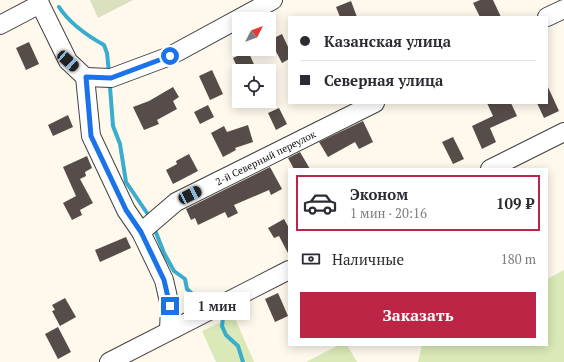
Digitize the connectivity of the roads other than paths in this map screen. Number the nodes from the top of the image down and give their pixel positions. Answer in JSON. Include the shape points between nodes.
{"nodes":[{"id":1,"x":273,"y":0,"type":"edge"},
{"id":2,"x":39,"y":2,"type":"edge"},
{"id":3,"x":564,"y":8,"type":"edge"},
{"id":4,"x":548,"y":16,"type":"edge"},
{"id":5,"x":0,"y":25,"type":"edge"},
{"id":6,"x":86,"y":77,"type":"junction"},
{"id":7,"x":373,"y":104,"type":"edge"},
{"id":8,"x":564,"y":132,"type":"edge"},
{"id":9,"x":492,"y":168,"type":"edge"},
{"id":10,"x":141,"y":232,"type":"junction"},
{"id":11,"x":288,"y":270,"type":"edge"},
{"id":12,"x":169,"y":330,"type":"junction"},
{"id":13,"x":110,"y":362,"type":"edge"}],
"edges":[{"from":1,"to":6,"type":"street","via":[[170,56],[111,78]]},
{"from":2,"to":5,"type":"street"},
{"from":2,"to":6,"type":"street","via":[[68,61]]},
{"from":3,"to":4,"type":"street"},
{"from":6,"to":10,"type":"street","via":[[91,136],[126,210]]},
{"from":7,"to":10,"type":"street","name":"2-й Северный переулок","via":[[176,202]]},
{"from":8,"to":9,"type":"street"},
{"from":10,"to":12,"type":"street","via":[[164,280],[170,306]]},
{"from":11,"to":12,"type":"street"},
{"from":12,"to":13,"type":"street"}]}
